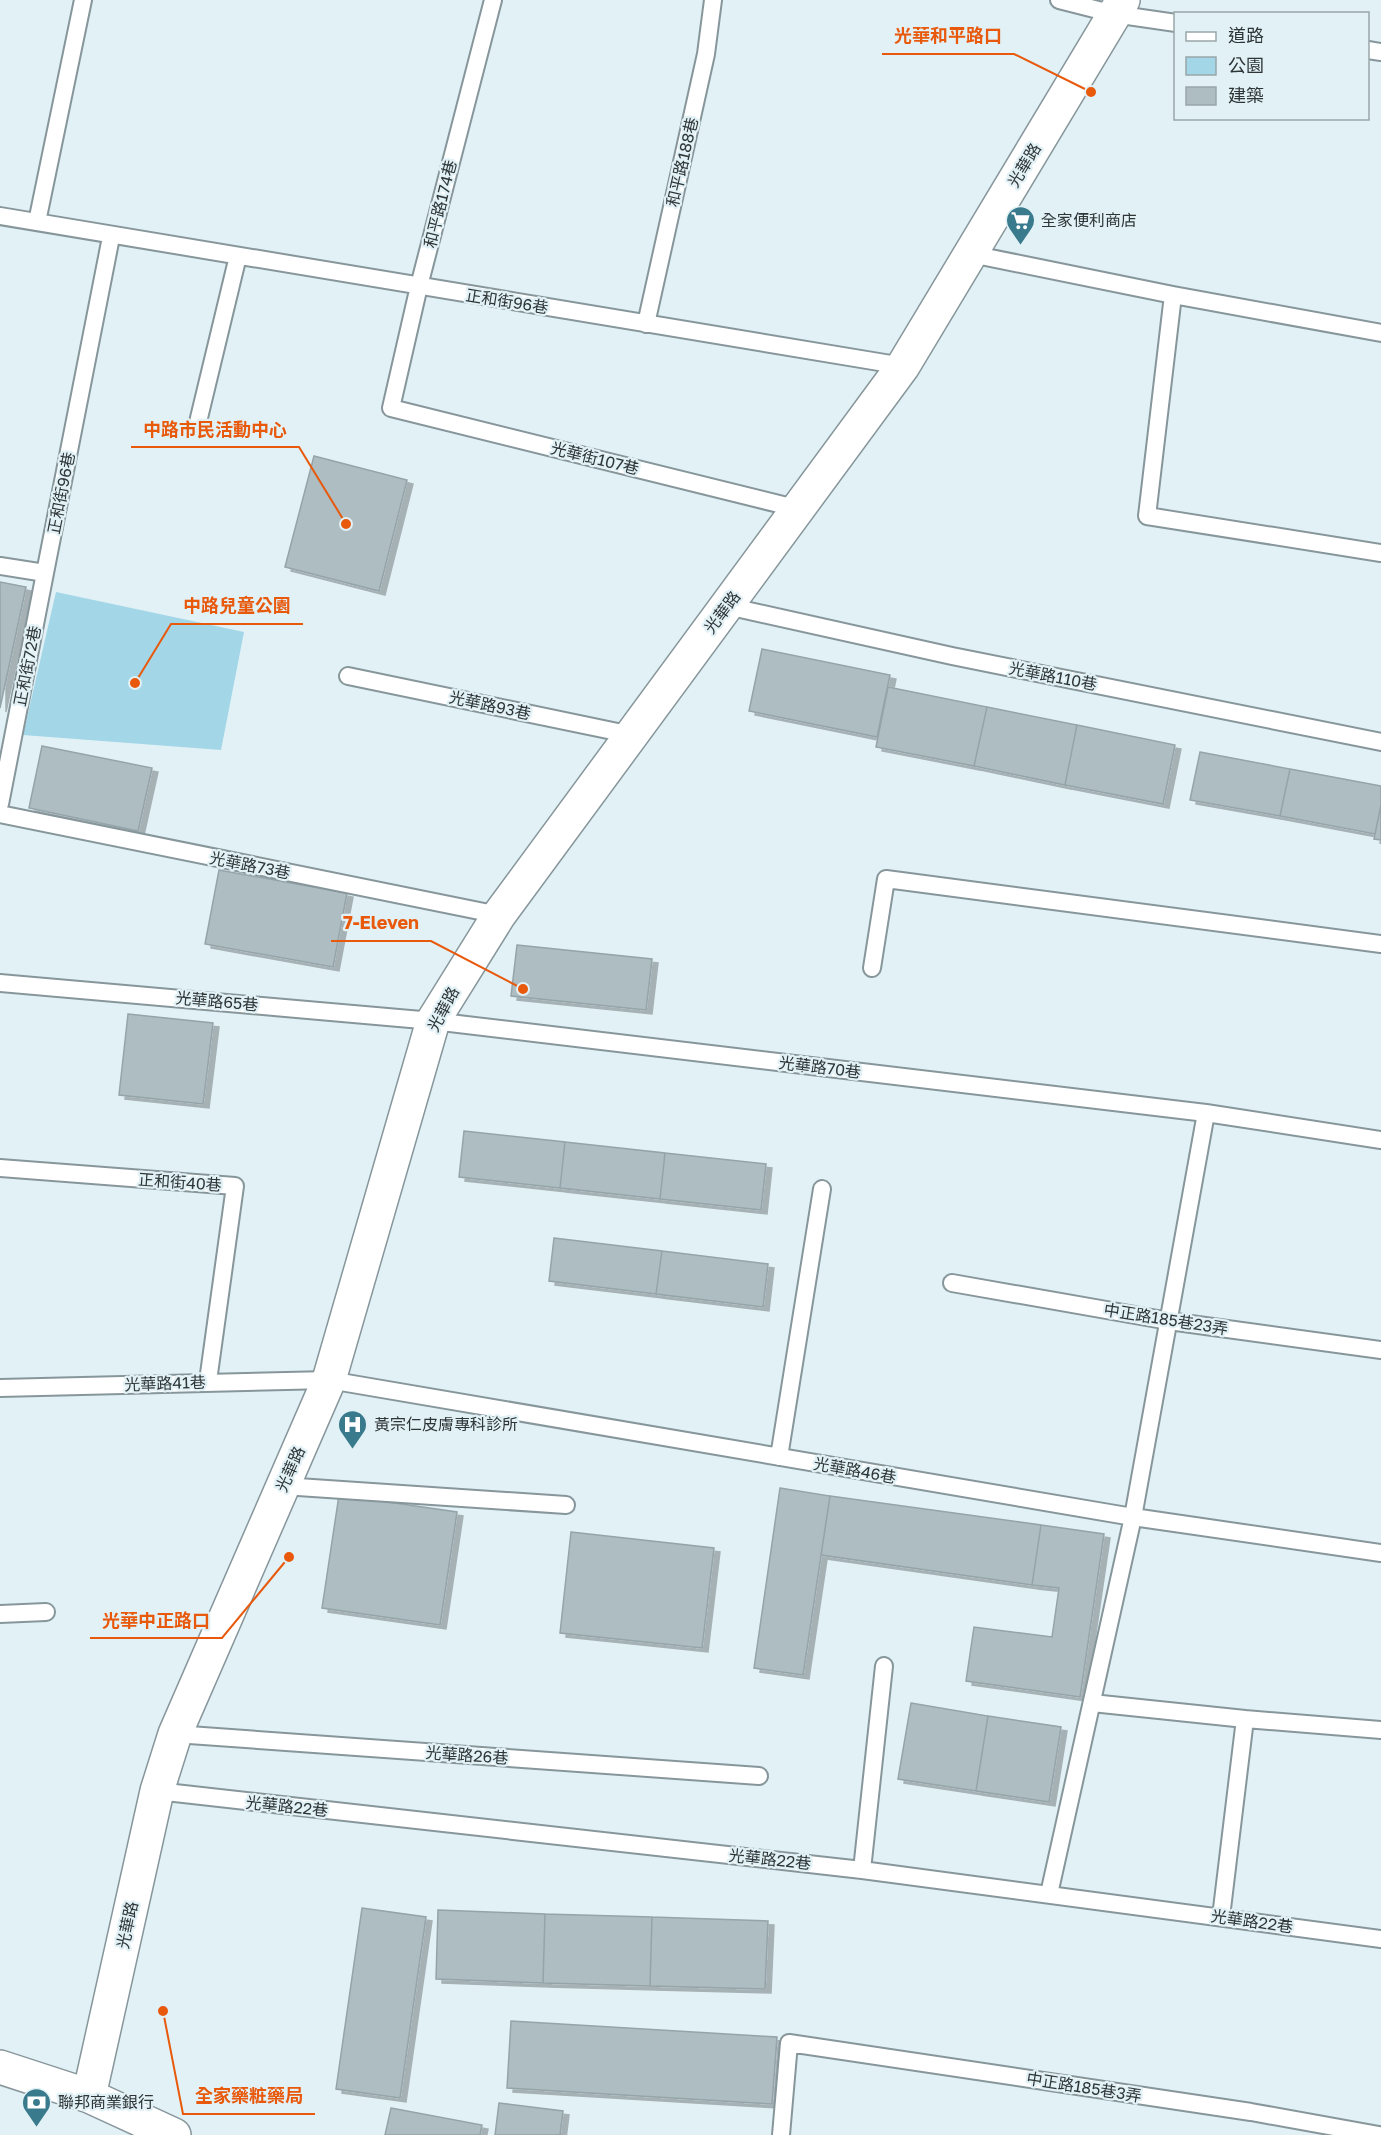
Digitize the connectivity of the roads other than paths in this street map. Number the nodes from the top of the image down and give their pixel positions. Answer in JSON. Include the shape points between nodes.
{"nodes":[{"id":1,"x":83,"y":0,"type":"edge"},
{"id":2,"x":493,"y":0,"type":"edge"},
{"id":3,"x":713,"y":0,"type":"edge"},
{"id":4,"x":1059,"y":0,"type":"edge"},
{"id":5,"x":1119,"y":7,"type":"edge"},
{"id":6,"x":1174,"y":22,"type":"edge"},
{"id":7,"x":0,"y":216,"type":"edge"},
{"id":8,"x":37,"y":222,"type":"junction"},
{"id":9,"x":111,"y":237,"type":"junction"},
{"id":10,"x":971,"y":254,"type":"junction"},
{"id":11,"x":238,"y":256,"type":"junction"},
{"id":12,"x":419,"y":286,"type":"junction"},
{"id":13,"x":1173,"y":295,"type":"junction"},
{"id":14,"x":646,"y":324,"type":"junction"},
{"id":15,"x":1381,"y":332,"type":"edge"},
{"id":16,"x":903,"y":366,"type":"junction"},
{"id":17,"x":390,"y":408,"type":"joint"},
{"id":18,"x":198,"y":422,"type":"dead end"},
{"id":19,"x":799,"y":509,"type":"junction"},
{"id":20,"x":1381,"y":553,"type":"edge"},
{"id":21,"x":0,"y":566,"type":"edge"},
{"id":22,"x":45,"y":573,"type":"junction"},
{"id":23,"x":727,"y":606,"type":"junction"},
{"id":24,"x":348,"y":676,"type":"dead end"},
{"id":25,"x":632,"y":735,"type":"junction"},
{"id":26,"x":1381,"y":742,"type":"edge"},
{"id":27,"x":0,"y":804,"type":"edge"},
{"id":28,"x":0,"y":814,"type":"edge"},
{"id":29,"x":499,"y":915,"type":"junction"},
{"id":30,"x":1381,"y":944,"type":"edge"},
{"id":31,"x":872,"y":968,"type":"dead end"},
{"id":32,"x":0,"y":983,"type":"edge"},
{"id":33,"x":433,"y":1021,"type":"junction"},
{"id":34,"x":1206,"y":1113,"type":"junction"},
{"id":35,"x":1381,"y":1140,"type":"edge"},
{"id":36,"x":0,"y":1168,"type":"edge"},
{"id":37,"x":822,"y":1189,"type":"dead end"},
{"id":38,"x":952,"y":1283,"type":"dead end"},
{"id":39,"x":1169,"y":1321,"type":"junction"},
{"id":40,"x":1381,"y":1350,"type":"edge"},
{"id":41,"x":329,"y":1380,"type":"junction"},
{"id":42,"x":208,"y":1381,"type":"junction"},
{"id":43,"x":0,"y":1388,"type":"edge"},
{"id":44,"x":779,"y":1457,"type":"junction"},
{"id":45,"x":283,"y":1486,"type":"junction"},
{"id":46,"x":566,"y":1505,"type":"dead end"},
{"id":47,"x":1133,"y":1517,"type":"junction"},
{"id":48,"x":1381,"y":1553,"type":"edge"},
{"id":49,"x":46,"y":1612,"type":"dead end"},
{"id":50,"x":0,"y":1614,"type":"edge"},
{"id":51,"x":884,"y":1666,"type":"dead end"},
{"id":52,"x":1092,"y":1702,"type":"junction"},
{"id":53,"x":1245,"y":1719,"type":"junction"},
{"id":54,"x":1381,"y":1730,"type":"edge"},
{"id":55,"x":175,"y":1734,"type":"junction"},
{"id":56,"x":759,"y":1776,"type":"dead end"},
{"id":57,"x":157,"y":1791,"type":"junction"},
{"id":58,"x":862,"y":1870,"type":"junction"},
{"id":59,"x":1049,"y":1894,"type":"junction"},
{"id":60,"x":1221,"y":1917,"type":"junction"},
{"id":61,"x":1381,"y":1939,"type":"edge"},
{"id":62,"x":0,"y":2067,"type":"edge"},
{"id":63,"x":89,"y":2096,"type":"junction"},
{"id":64,"x":174,"y":2135,"type":"edge"},
{"id":65,"x":781,"y":2135,"type":"edge"},
{"id":66,"x":1379,"y":2135,"type":"edge"}],
"edges":[{"from":1,"to":8,"type":"lane"},
{"from":2,"to":12,"type":"lane","name":"和平路174巷"},
{"from":3,"to":14,"type":"lane","name":"和平路188巷","via":[[706,54]]},
{"from":4,"to":5,"type":"lane"},
{"from":5,"to":6,"type":"lane"},
{"from":5,"to":10,"type":"street","name":"光華路"},
{"from":7,"to":8,"type":"lane","name":"正和街96巷"},
{"from":8,"to":9,"type":"lane","name":"正和街96巷"},
{"from":9,"to":11,"type":"lane","name":"正和街96巷"},
{"from":9,"to":22,"type":"lane","name":"正和街96巷"},
{"from":10,"to":13,"type":"lane"},
{"from":10,"to":16,"type":"street","name":"光華路"},
{"from":11,"to":12,"type":"lane","name":"正和街96巷"},
{"from":11,"to":18,"type":"lane"},
{"from":12,"to":14,"type":"lane","name":"正和街96巷"},
{"from":12,"to":17,"type":"lane","name":"和平路174巷"},
{"from":13,"to":15,"type":"lane"},
{"from":13,"to":20,"type":"lane","via":[[1148,516]]},
{"from":14,"to":16,"type":"lane","name":"正和街96巷"},
{"from":16,"to":19,"type":"street","name":"光華路"},
{"from":17,"to":19,"type":"lane","name":"光華街107巷"},
{"from":19,"to":23,"type":"street","name":"光華路"},
{"from":21,"to":22,"type":"lane"},
{"from":22,"to":27,"type":"lane","name":"正和街72巷"},
{"from":23,"to":25,"type":"street","name":"光華路"},
{"from":23,"to":26,"type":"lane","name":"光華路110巷","via":[[952,656]]},
{"from":24,"to":25,"type":"lane","name":"光華路93巷"},
{"from":25,"to":29,"type":"street","name":"光華路"},
{"from":28,"to":29,"type":"lane","name":"光華路73巷"},
{"from":29,"to":33,"type":"street","name":"光華路"},
{"from":30,"to":31,"type":"lane","via":[[886,879]]},
{"from":32,"to":33,"type":"lane","name":"光華路65巷"},
{"from":33,"to":34,"type":"lane","name":"光華路70巷"},
{"from":33,"to":41,"type":"street","name":"光華路"},
{"from":34,"to":35,"type":"lane","name":"光華路70巷"},
{"from":34,"to":39,"type":"lane"},
{"from":36,"to":42,"type":"lane","name":"正和街40巷","via":[[235,1186]]},
{"from":37,"to":44,"type":"lane"},
{"from":38,"to":39,"type":"lane","name":"中正路185巷23弄"},
{"from":39,"to":40,"type":"lane","name":"中正路185巷23弄"},
{"from":39,"to":47,"type":"lane"},
{"from":41,"to":42,"type":"lane","name":"光華路41巷"},
{"from":41,"to":44,"type":"lane","name":"光華路46巷"},
{"from":41,"to":45,"type":"street","name":"光華路"},
{"from":42,"to":43,"type":"lane","name":"光華路41巷"},
{"from":44,"to":47,"type":"lane","name":"光華路46巷"},
{"from":45,"to":46,"type":"lane"},
{"from":45,"to":55,"type":"street","name":"光華路"},
{"from":47,"to":48,"type":"lane","name":"光華路46巷"},
{"from":47,"to":52,"type":"lane"},
{"from":49,"to":50,"type":"lane"},
{"from":51,"to":58,"type":"lane"},
{"from":52,"to":53,"type":"lane"},
{"from":52,"to":59,"type":"lane"},
{"from":53,"to":54,"type":"lane"},
{"from":53,"to":60,"type":"lane"},
{"from":55,"to":56,"type":"lane","name":"光華路26巷"},
{"from":55,"to":57,"type":"street","name":"光華路"},
{"from":57,"to":58,"type":"lane","name":"光華路22巷"},
{"from":57,"to":63,"type":"street","name":"光華路"},
{"from":58,"to":59,"type":"lane","name":"光華路22巷"},
{"from":59,"to":60,"type":"lane","name":"光華路22巷"},
{"from":60,"to":61,"type":"lane","name":"光華路22巷"},
{"from":62,"to":63,"type":"street"},
{"from":63,"to":64,"type":"street"},
{"from":65,"to":66,"type":"lane","name":"中正路185巷3弄","via":[[789,2043],[1251,2112]]}]}
